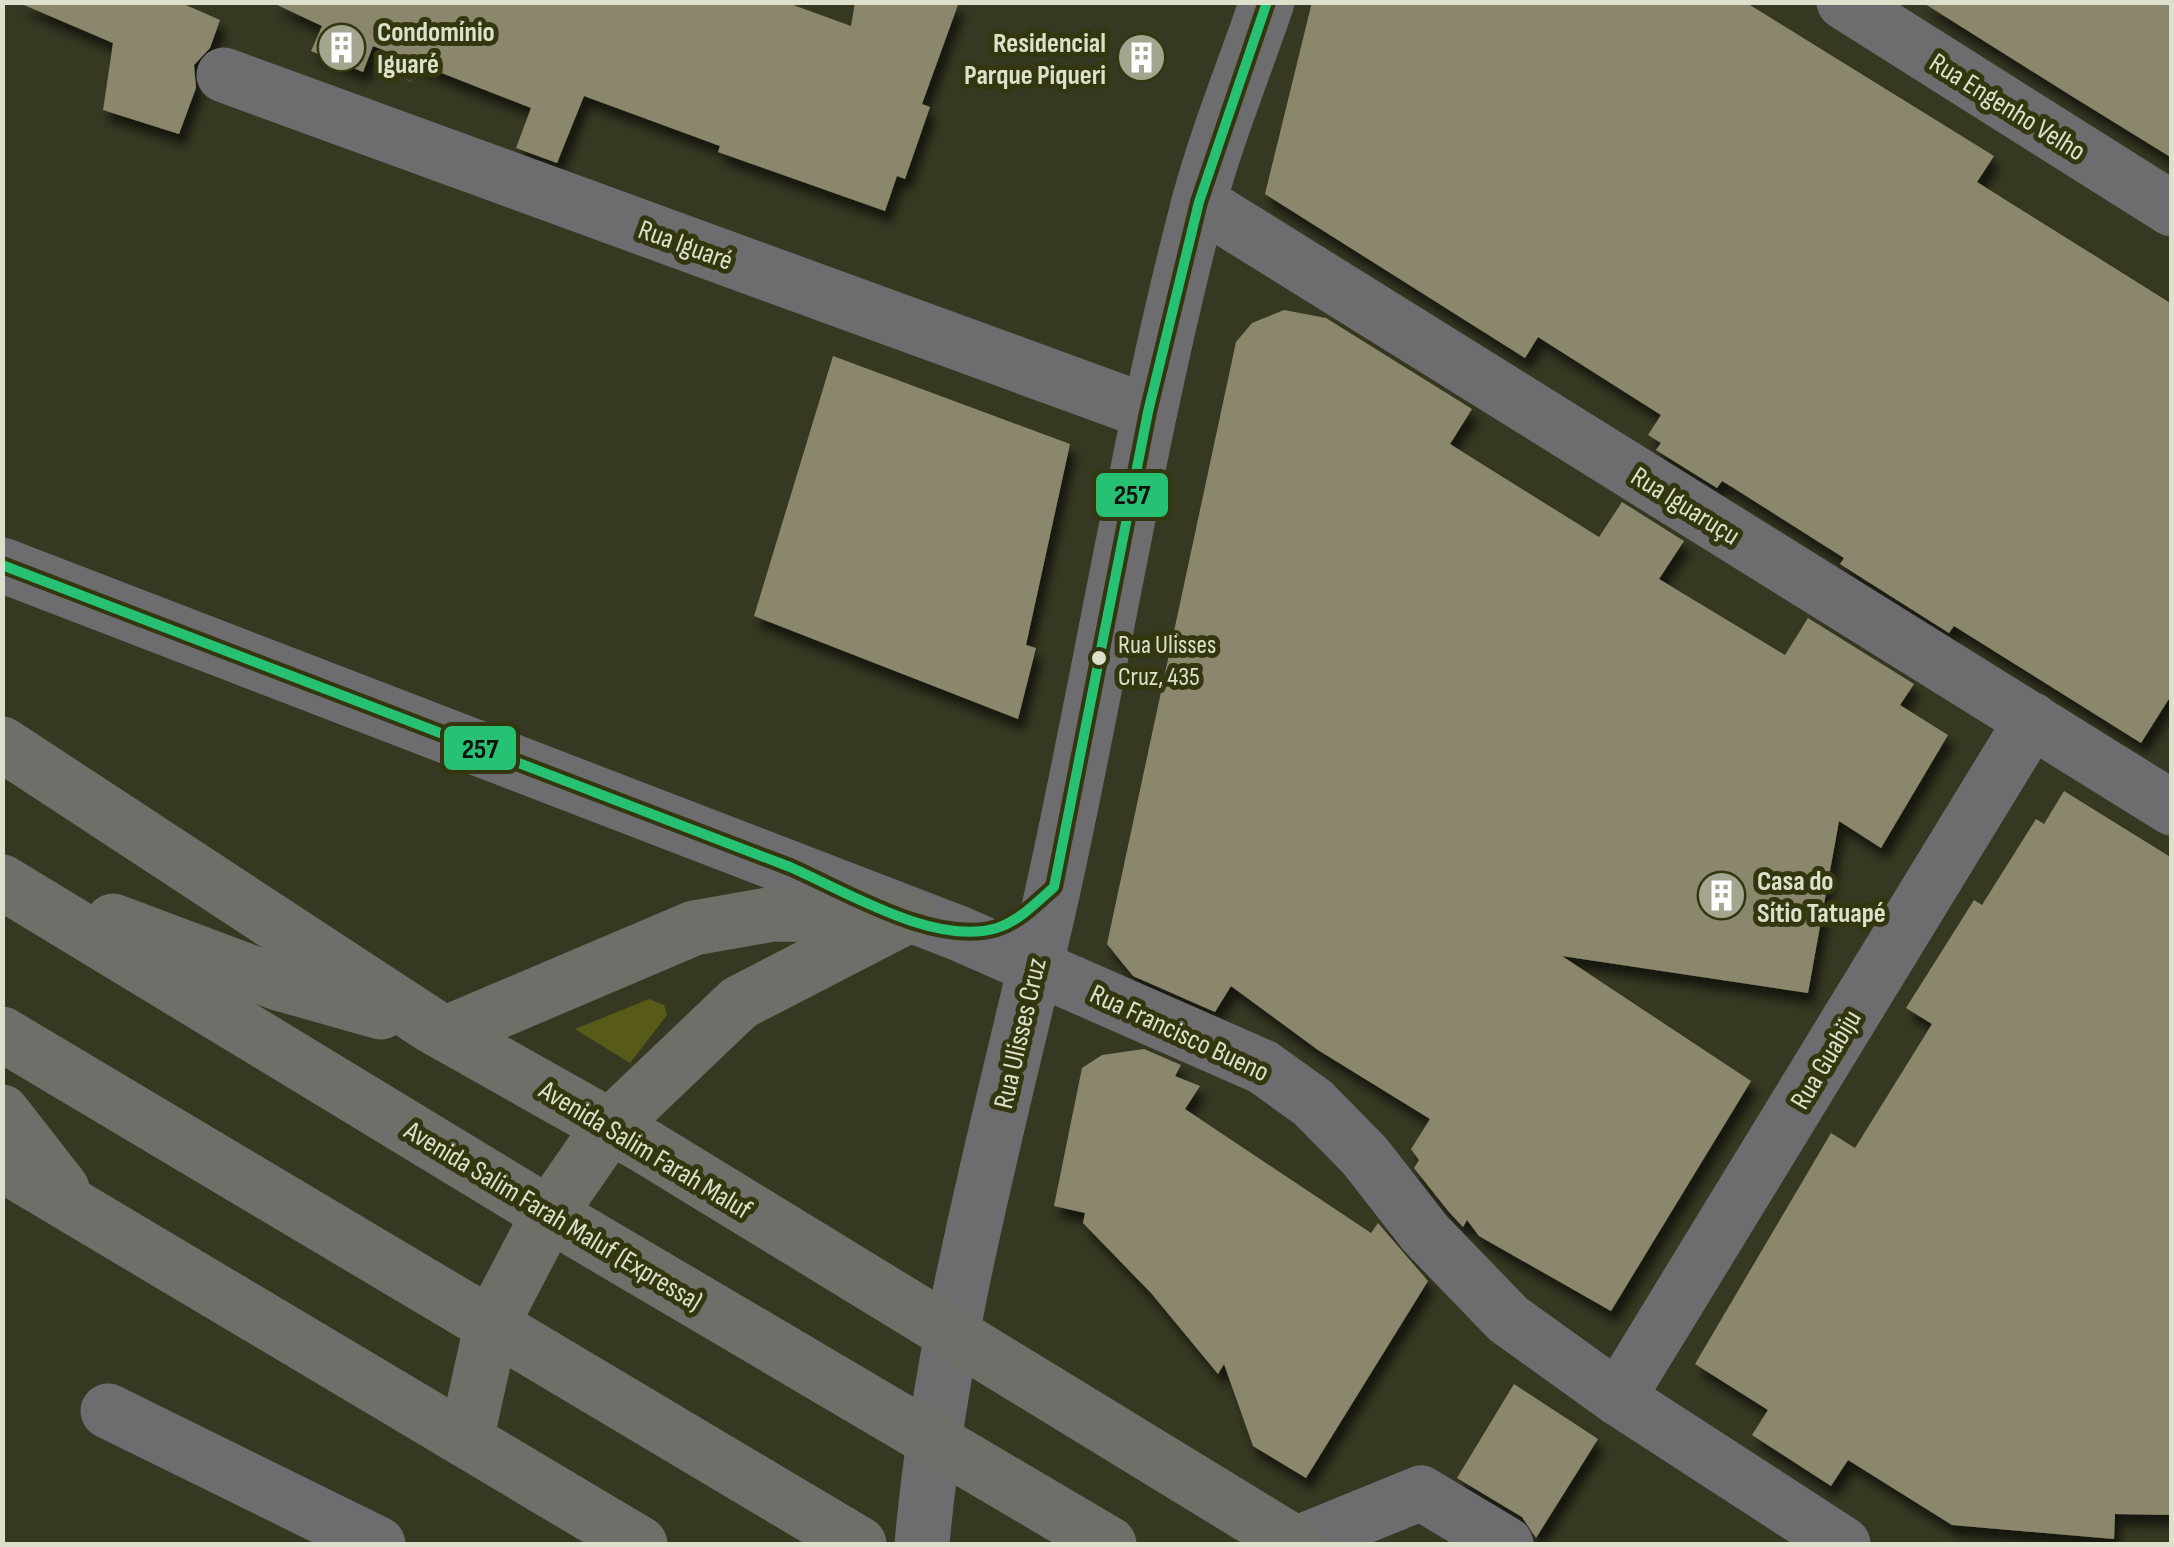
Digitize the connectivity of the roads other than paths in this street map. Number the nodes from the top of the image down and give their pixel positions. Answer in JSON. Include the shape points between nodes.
{"nodes":[{"id":1,"x":1266,"y":2,"type":"edge"},
{"id":2,"x":1844,"y":2,"type":"edge"},
{"id":3,"x":224,"y":76,"type":"dead end"},
{"id":4,"x":1200,"y":202,"type":"junction"},
{"id":5,"x":2172,"y":209,"type":"edge"},
{"id":6,"x":1148,"y":412,"type":"junction"},
{"id":7,"x":2,"y":565,"type":"edge"},
{"id":8,"x":2032,"y":720,"type":"junction"},
{"id":9,"x":2,"y":744,"type":"edge"},
{"id":10,"x":2172,"y":808,"type":"edge"},
{"id":11,"x":2,"y":882,"type":"edge"},
{"id":12,"x":1054,"y":886,"type":"junction"},
{"id":13,"x":906,"y":916,"type":"junction"},
{"id":14,"x":958,"y":934,"type":"junction"},
{"id":15,"x":1034,"y":967,"type":"junction"},
{"id":16,"x":440,"y":1030,"type":"junction"},
{"id":17,"x":2,"y":1034,"type":"edge"},
{"id":18,"x":1008,"y":1080,"type":"junction"},
{"id":19,"x":2,"y":1112,"type":"edge"},
{"id":20,"x":610,"y":1126,"type":"junction"},
{"id":21,"x":2,"y":1164,"type":"edge"},
{"id":22,"x":76,"y":1208,"type":"junction"},
{"id":23,"x":549,"y":1214,"type":"junction"},
{"id":24,"x":492,"y":1323,"type":"junction"},
{"id":25,"x":950,"y":1334,"type":"junction"},
{"id":26,"x":1618,"y":1398,"type":"junction"},
{"id":27,"x":108,"y":1411,"type":"dead end"},
{"id":28,"x":932,"y":1438,"type":"junction"},
{"id":29,"x":466,"y":1440,"type":"junction"},
{"id":30,"x":378,"y":1544,"type":"edge"},
{"id":31,"x":640,"y":1544,"type":"edge"},
{"id":32,"x":859,"y":1544,"type":"edge"},
{"id":33,"x":922,"y":1544,"type":"edge"},
{"id":34,"x":1109,"y":1544,"type":"edge"},
{"id":35,"x":1296,"y":1544,"type":"edge"},
{"id":36,"x":1506,"y":1544,"type":"edge"},
{"id":37,"x":1843,"y":1544,"type":"edge"}],
"edges":[{"from":1,"to":4,"type":"street","name":"Rua Ulisses Cruz"},
{"from":2,"to":5,"type":"street","name":"Rua Engenho Velho"},
{"from":3,"to":6,"type":"street","name":"Rua Iguaré"},
{"from":4,"to":6,"type":"street","name":"Rua Ulisses Cruz"},
{"from":4,"to":8,"type":"street","name":"Rua Iguaruçu"},
{"from":6,"to":12,"type":"street","name":"Rua Ulisses Cruz"},
{"from":7,"to":13,"type":"street","name":"Rua Francisco Bueno"},
{"from":8,"to":10,"type":"street","name":"Rua Iguaruçu"},
{"from":8,"to":26,"type":"street","name":"Rua Guabiju"},
{"from":9,"to":16,"type":"highway","name":"Avenida Salim Farah Maluf"},
{"from":11,"to":16,"type":"highway","via":[[278,983]]},
{"from":11,"to":23,"type":"highway","name":"Avenida Salim Farah Maluf (Expressa)"},
{"from":12,"to":14,"type":"street","via":[[994,930]]},
{"from":12,"to":15,"type":"street","name":"Rua Ulisses Cruz"},
{"from":13,"to":14,"type":"street","name":"Rua Francisco Bueno"},
{"from":13,"to":16,"type":"highway","via":[[773,914],[694,928]]},
{"from":13,"to":20,"type":"highway","via":[[739,1002]]},
{"from":14,"to":15,"type":"street","name":"Rua Francisco Bueno"},
{"from":14,"to":18,"type":"street","via":[[990,984],[996,1048]]},
{"from":15,"to":18,"type":"street","name":"Rua Ulisses Cruz"},
{"from":15,"to":26,"type":"street","name":"Rua Francisco Bueno","via":[[1263,1066],[1365,1156],[1424,1233],[1508,1319]]},
{"from":16,"to":20,"type":"highway","name":"Avenida Salim Farah Maluf"},
{"from":17,"to":24,"type":"highway"},
{"from":18,"to":25,"type":"street","name":"Rua Ulisses Cruz"},
{"from":19,"to":22,"type":"highway"},
{"from":20,"to":23,"type":"highway"},
{"from":20,"to":25,"type":"highway","name":"Avenida Salim Farah Maluf"},
{"from":21,"to":22,"type":"highway"},
{"from":22,"to":29,"type":"highway"},
{"from":23,"to":24,"type":"highway"},
{"from":23,"to":28,"type":"highway","name":"Avenida Salim Farah Maluf (Expressa)"},
{"from":24,"to":29,"type":"highway"},
{"from":24,"to":32,"type":"highway"},
{"from":25,"to":28,"type":"street","name":"Rua Ulisses Cruz"},
{"from":25,"to":35,"type":"highway","name":"Avenida Salim Farah Maluf"},
{"from":26,"to":37,"type":"street","name":"Rua Francisco Bueno"},
{"from":27,"to":30,"type":"street"},
{"from":28,"to":33,"type":"street","name":"Rua Ulisses Cruz"},
{"from":28,"to":34,"type":"highway","name":"Avenida Salim Farah Maluf (Expressa)"},
{"from":29,"to":31,"type":"highway"},
{"from":35,"to":36,"type":"street","via":[[1421,1493]]}]}
